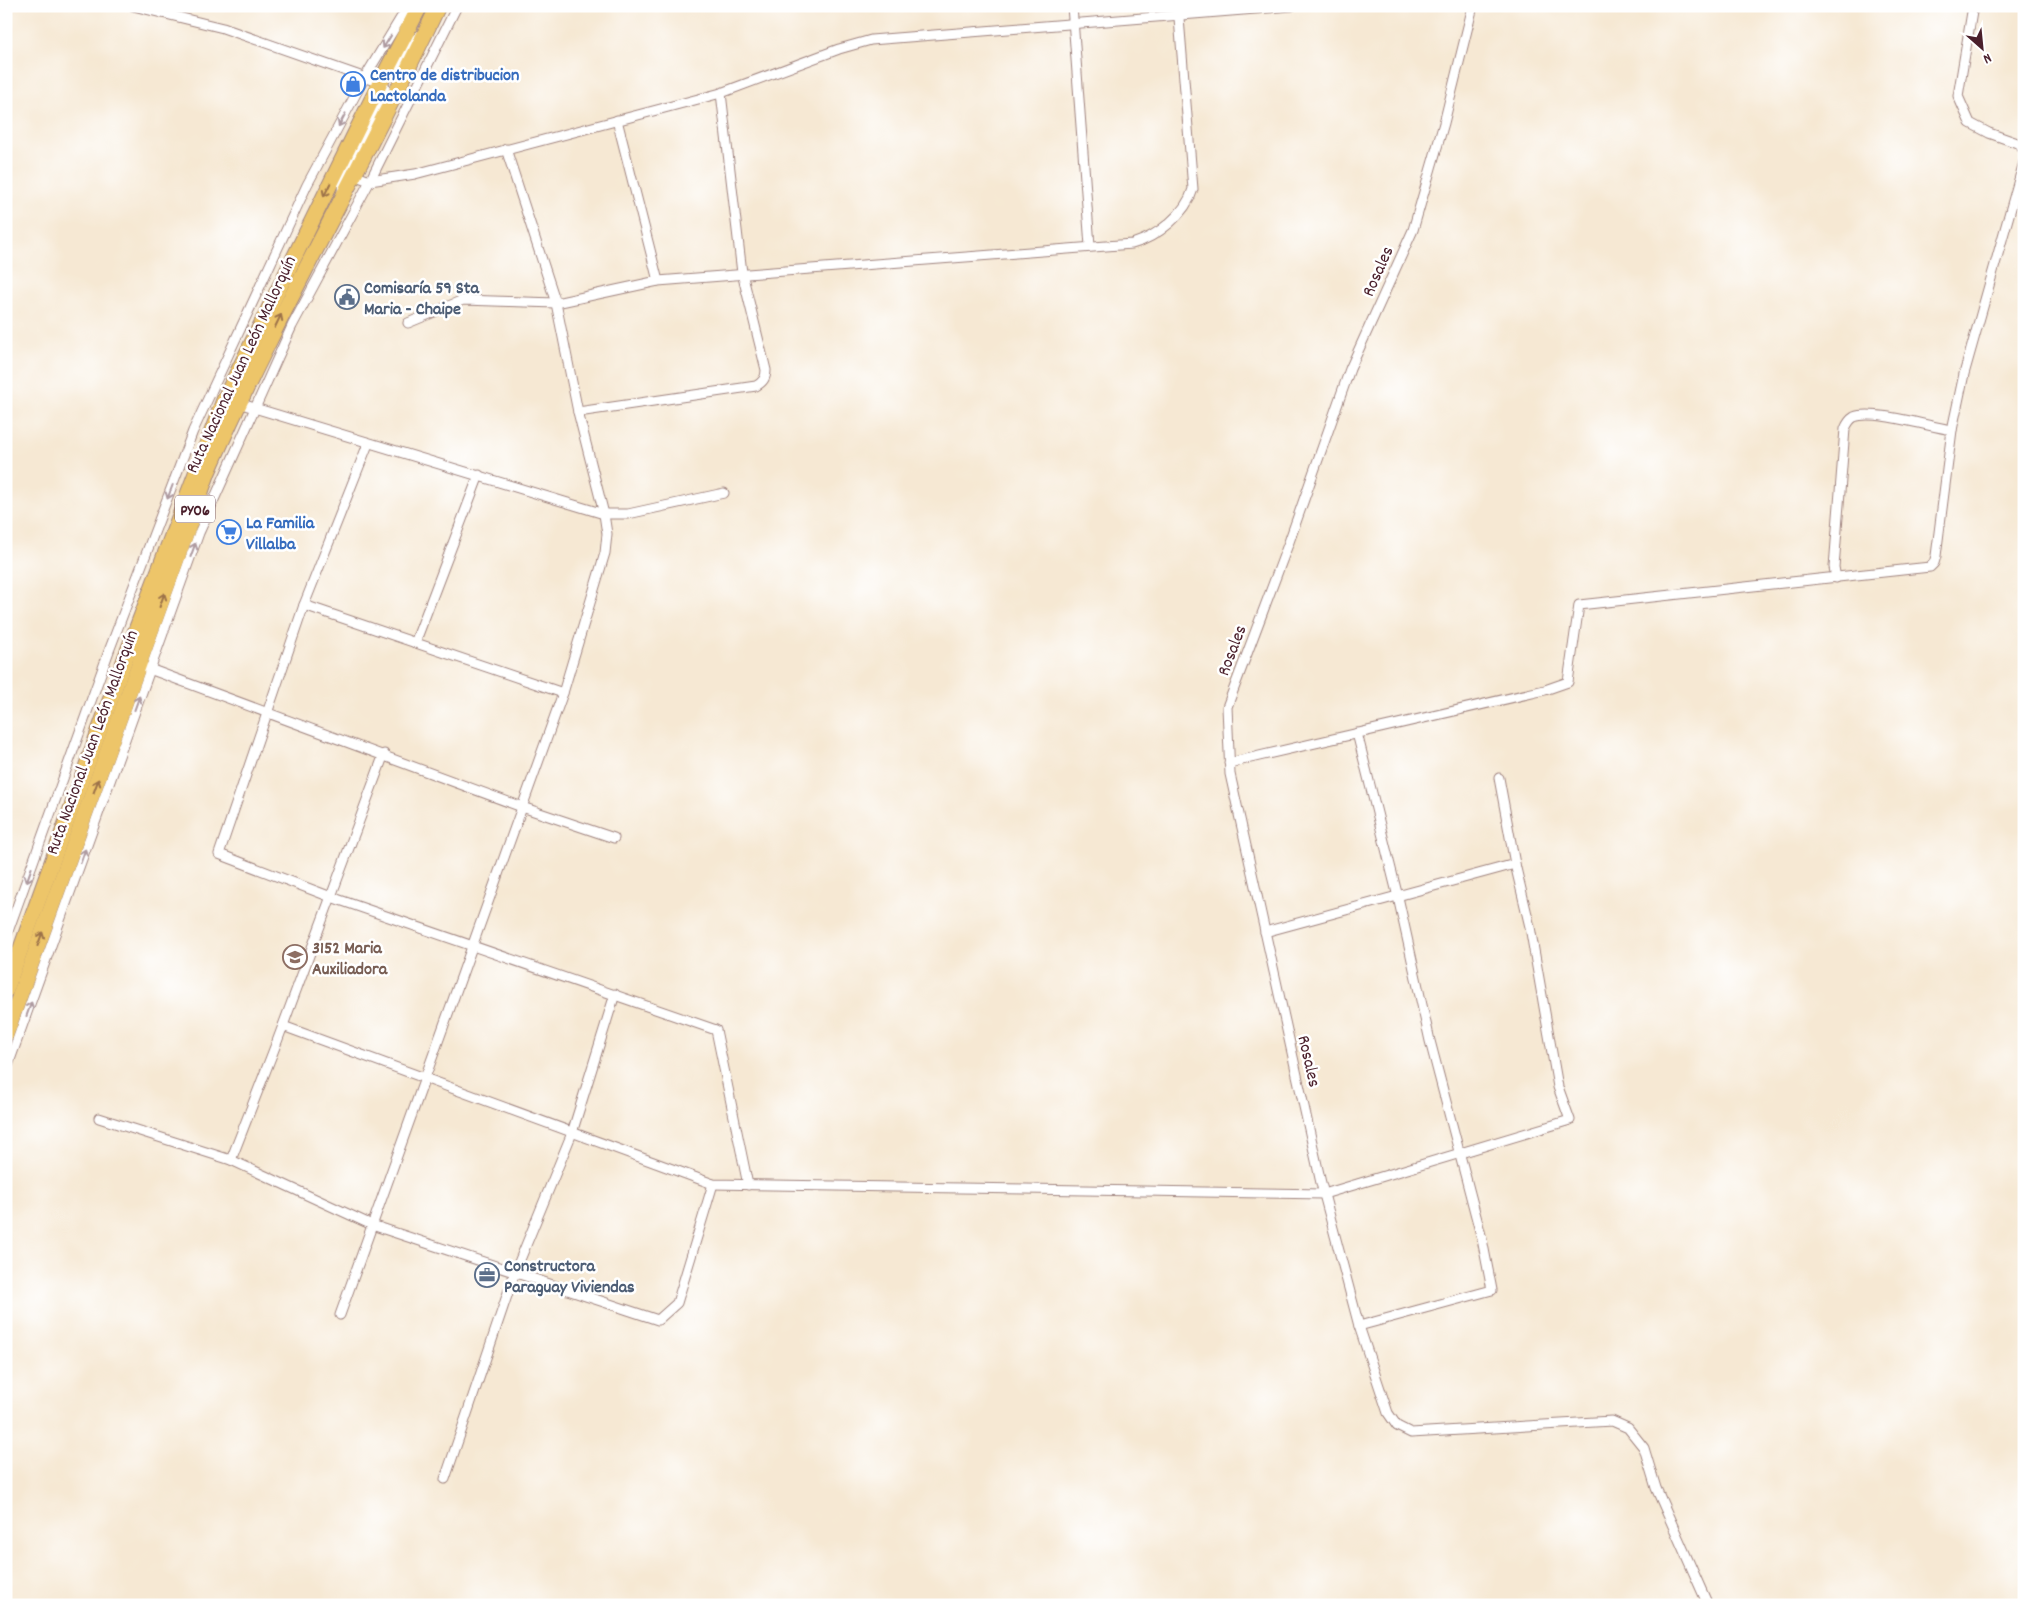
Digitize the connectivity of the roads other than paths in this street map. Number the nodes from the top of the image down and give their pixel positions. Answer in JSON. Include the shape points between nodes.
{"nodes":[{"id":1,"x":133,"y":6,"type":"edge"},
{"id":2,"x":408,"y":6,"type":"edge"},
{"id":3,"x":420,"y":6,"type":"edge"},
{"id":4,"x":438,"y":6,"type":"edge"},
{"id":5,"x":457,"y":6,"type":"edge"},
{"id":6,"x":1072,"y":6,"type":"edge"},
{"id":7,"x":1292,"y":6,"type":"edge"},
{"id":8,"x":1473,"y":6,"type":"edge"},
{"id":9,"x":1973,"y":6,"type":"edge"},
{"id":10,"x":1179,"y":11,"type":"edge"},
{"id":11,"x":1074,"y":24,"type":"junction"},
{"id":12,"x":426,"y":30,"type":"junction"},
{"id":13,"x":365,"y":77,"type":"junction"},
{"id":14,"x":382,"y":83,"type":"junction"},
{"id":15,"x":721,"y":93,"type":"junction"},
{"id":16,"x":617,"y":120,"type":"junction"},
{"id":17,"x":506,"y":150,"type":"junction"},
{"id":18,"x":2024,"y":150,"type":"edge"},
{"id":19,"x":2024,"y":162,"type":"edge"},
{"id":20,"x":353,"y":175,"type":"junction"},
{"id":21,"x":370,"y":181,"type":"junction"},
{"id":22,"x":341,"y":198,"type":"junction"},
{"id":23,"x":1090,"y":246,"type":"junction"},
{"id":24,"x":742,"y":273,"type":"junction"},
{"id":25,"x":658,"y":281,"type":"junction"},
{"id":26,"x":556,"y":303,"type":"junction"},
{"id":27,"x":408,"y":323,"type":"dead end"},
{"id":28,"x":224,"y":400,"type":"junction"},
{"id":29,"x":254,"y":408,"type":"junction"},
{"id":30,"x":578,"y":412,"type":"junction"},
{"id":31,"x":1952,"y":430,"type":"junction"},
{"id":32,"x":368,"y":444,"type":"junction"},
{"id":33,"x":479,"y":475,"type":"junction"},
{"id":34,"x":724,"y":493,"type":"dead end"},
{"id":35,"x":604,"y":514,"type":"junction"},
{"id":36,"x":1836,"y":578,"type":"junction"},
{"id":37,"x":304,"y":605,"type":"junction"},
{"id":38,"x":415,"y":642,"type":"junction"},
{"id":39,"x":125,"y":659,"type":"junction"},
{"id":40,"x":145,"y":667,"type":"junction"},
{"id":41,"x":563,"y":693,"type":"junction"},
{"id":42,"x":267,"y":713,"type":"junction"},
{"id":43,"x":1357,"y":733,"type":"junction"},
{"id":44,"x":384,"y":754,"type":"junction"},
{"id":45,"x":1229,"y":763,"type":"junction"},
{"id":46,"x":1499,"y":778,"type":"dead end"},
{"id":47,"x":522,"y":807,"type":"junction"},
{"id":48,"x":614,"y":838,"type":"dead end"},
{"id":49,"x":1515,"y":864,"type":"junction"},
{"id":50,"x":331,"y":897,"type":"junction"},
{"id":51,"x":1398,"y":897,"type":"junction"},
{"id":52,"x":1265,"y":932,"type":"junction"},
{"id":53,"x":6,"y":937,"type":"edge"},
{"id":54,"x":473,"y":944,"type":"junction"},
{"id":55,"x":6,"y":990,"type":"edge"},
{"id":56,"x":615,"y":994,"type":"junction"},
{"id":57,"x":283,"y":1026,"type":"junction"},
{"id":58,"x":6,"y":1034,"type":"edge"},
{"id":59,"x":6,"y":1071,"type":"edge"},
{"id":60,"x":424,"y":1080,"type":"junction"},
{"id":61,"x":99,"y":1118,"type":"dead end"},
{"id":62,"x":572,"y":1133,"type":"junction"},
{"id":63,"x":1458,"y":1154,"type":"junction"},
{"id":64,"x":231,"y":1160,"type":"junction"},
{"id":65,"x":713,"y":1184,"type":"junction"},
{"id":66,"x":748,"y":1185,"type":"junction"},
{"id":67,"x":1324,"y":1194,"type":"junction"},
{"id":68,"x":372,"y":1225,"type":"junction"},
{"id":69,"x":515,"y":1272,"type":"junction"},
{"id":70,"x":340,"y":1316,"type":"dead end"},
{"id":71,"x":1359,"y":1326,"type":"junction"},
{"id":72,"x":445,"y":1479,"type":"dead end"},
{"id":73,"x":1708,"y":1605,"type":"edge"}],
"edges":[{"from":1,"to":13,"type":"street","via":[[223,28]]},
{"from":2,"to":13,"type":"street","one_way":true},
{"from":3,"to":14,"type":"highway","name":"Ruta Nacional Juan León Mallorquín","number":"PY06"},
{"from":4,"to":12,"type":"highway","name":"Ruta Nacional Juan León Mallorquín","number":"PY06"},
{"from":5,"to":21,"type":"street"},
{"from":6,"to":11,"type":"street"},
{"from":7,"to":10,"type":"street"},
{"from":8,"to":45,"type":"street","name":"Rosales","via":[[1413,230],[1350,369],[1227,707]]},
{"from":9,"to":18,"type":"street","via":[[1958,96],[1970,123],[2020,144]]},
{"from":10,"to":11,"type":"street"},
{"from":10,"to":23,"type":"street","via":[[1193,189],[1190,201],[1142,241]]},
{"from":11,"to":15,"type":"street","via":[[871,40]]},
{"from":11,"to":23,"type":"street"},
{"from":12,"to":14,"type":"street","via":[[409,45]]},
{"from":12,"to":20,"type":"highway","name":"Ruta Nacional Juan León Mallorquín","number":"PY06"},
{"from":13,"to":14,"type":"street"},
{"from":13,"to":28,"type":"street","one_way":true,"via":[[307,185]]},
{"from":14,"to":22,"type":"street","via":[[386,91],[343,175]]},
{"from":14,"to":28,"type":"highway","name":"Ruta Nacional Juan León Mallorquín","number":"PY06","one_way":true},
{"from":15,"to":16,"type":"street"},
{"from":15,"to":24,"type":"street"},
{"from":16,"to":17,"type":"street"},
{"from":16,"to":25,"type":"street"},
{"from":17,"to":21,"type":"street","via":[[415,174]]},
{"from":17,"to":26,"type":"street"},
{"from":19,"to":31,"type":"street","via":[[1964,374]]},
{"from":20,"to":21,"type":"street"},
{"from":20,"to":22,"type":"highway","name":"Ruta Nacional Juan León Mallorquín","number":"PY06"},
{"from":21,"to":29,"type":"street","via":[[292,326]]},
{"from":28,"to":22,"type":"highway","name":"Ruta Nacional Juan León Mallorquín","number":"PY06","one_way":true},
{"from":23,"to":24,"type":"street"},
{"from":24,"to":25,"type":"street"},
{"from":24,"to":30,"type":"street","via":[[766,370],[762,383]]},
{"from":25,"to":26,"type":"street"},
{"from":26,"to":27,"type":"street","via":[[463,300]]},
{"from":26,"to":30,"type":"street"},
{"from":28,"to":29,"type":"street"},
{"from":28,"to":39,"type":"highway","name":"Ruta Nacional Juan León Mallorquín","number":"PY06"},
{"from":40,"to":28,"type":"highway","name":"Ruta Nacional Juan León Mallorquín","number":"PY06","one_way":true,"via":[[208,472]]},
{"from":28,"to":53,"type":"street","one_way":true,"via":[[193,431]]},
{"from":29,"to":32,"type":"street"},
{"from":40,"to":29,"type":"street","one_way":true},
{"from":30,"to":35,"type":"street"},
{"from":31,"to":36,"type":"street","via":[[1934,564],[1923,569]]},
{"from":31,"to":36,"type":"street","via":[[1871,415],[1853,418],[1847,423],[1836,537]]},
{"from":32,"to":33,"type":"street"},
{"from":32,"to":37,"type":"street"},
{"from":33,"to":35,"type":"street"},
{"from":33,"to":38,"type":"street"},
{"from":34,"to":35,"type":"street","via":[[628,514]]},
{"from":35,"to":41,"type":"street","via":[[605,554]]},
{"from":36,"to":43,"type":"street","via":[[1579,605],[1568,682]]},
{"from":37,"to":38,"type":"street"},
{"from":37,"to":42,"type":"street"},
{"from":38,"to":41,"type":"street"},
{"from":39,"to":40,"type":"street"},
{"from":39,"to":55,"type":"highway","name":"Ruta Nacional Juan León Mallorquín","number":"PY06"},
{"from":40,"to":42,"type":"street"},
{"from":58,"to":40,"type":"highway","name":"Ruta Nacional Juan León Mallorquín","number":"PY06","one_way":true},
{"from":59,"to":40,"type":"street","one_way":true},
{"from":41,"to":47,"type":"street"},
{"from":42,"to":44,"type":"street"},
{"from":42,"to":50,"type":"street","via":[[219,854]]},
{"from":43,"to":45,"type":"street"},
{"from":43,"to":51,"type":"street"},
{"from":44,"to":47,"type":"street"},
{"from":44,"to":50,"type":"street"},
{"from":45,"to":52,"type":"street","name":"Rosales"},
{"from":46,"to":49,"type":"street"},
{"from":47,"to":48,"type":"street"},
{"from":47,"to":54,"type":"street"},
{"from":49,"to":51,"type":"street"},
{"from":49,"to":63,"type":"street","via":[[1530,927],[1558,1088],[1570,1120]]},
{"from":50,"to":54,"type":"street"},
{"from":50,"to":57,"type":"street"},
{"from":51,"to":52,"type":"street"},
{"from":51,"to":63,"type":"street"},
{"from":52,"to":67,"type":"street","name":"Rosales"},
{"from":54,"to":56,"type":"street"},
{"from":54,"to":60,"type":"street"},
{"from":56,"to":62,"type":"street"},
{"from":56,"to":66,"type":"street","via":[[716,1030]]},
{"from":57,"to":60,"type":"street"},
{"from":57,"to":64,"type":"street"},
{"from":60,"to":62,"type":"street"},
{"from":60,"to":68,"type":"street"},
{"from":61,"to":64,"type":"street"},
{"from":62,"to":65,"type":"street"},
{"from":62,"to":69,"type":"street"},
{"from":63,"to":67,"type":"street"},
{"from":63,"to":71,"type":"street","via":[[1482,1239],[1492,1290]]},
{"from":64,"to":68,"type":"street"},
{"from":65,"to":66,"type":"street"},
{"from":65,"to":69,"type":"street","via":[[677,1303],[658,1320]]},
{"from":66,"to":67,"type":"street"},
{"from":67,"to":71,"type":"street","name":"Rosales"},
{"from":68,"to":69,"type":"street"},
{"from":68,"to":70,"type":"street"},
{"from":69,"to":72,"type":"street"},
{"from":71,"to":73,"type":"street","name":"Rosales","via":[[1388,1413],[1397,1426],[1411,1434],[1612,1421],[1628,1428],[1644,1448],[1656,1488]]}]}
